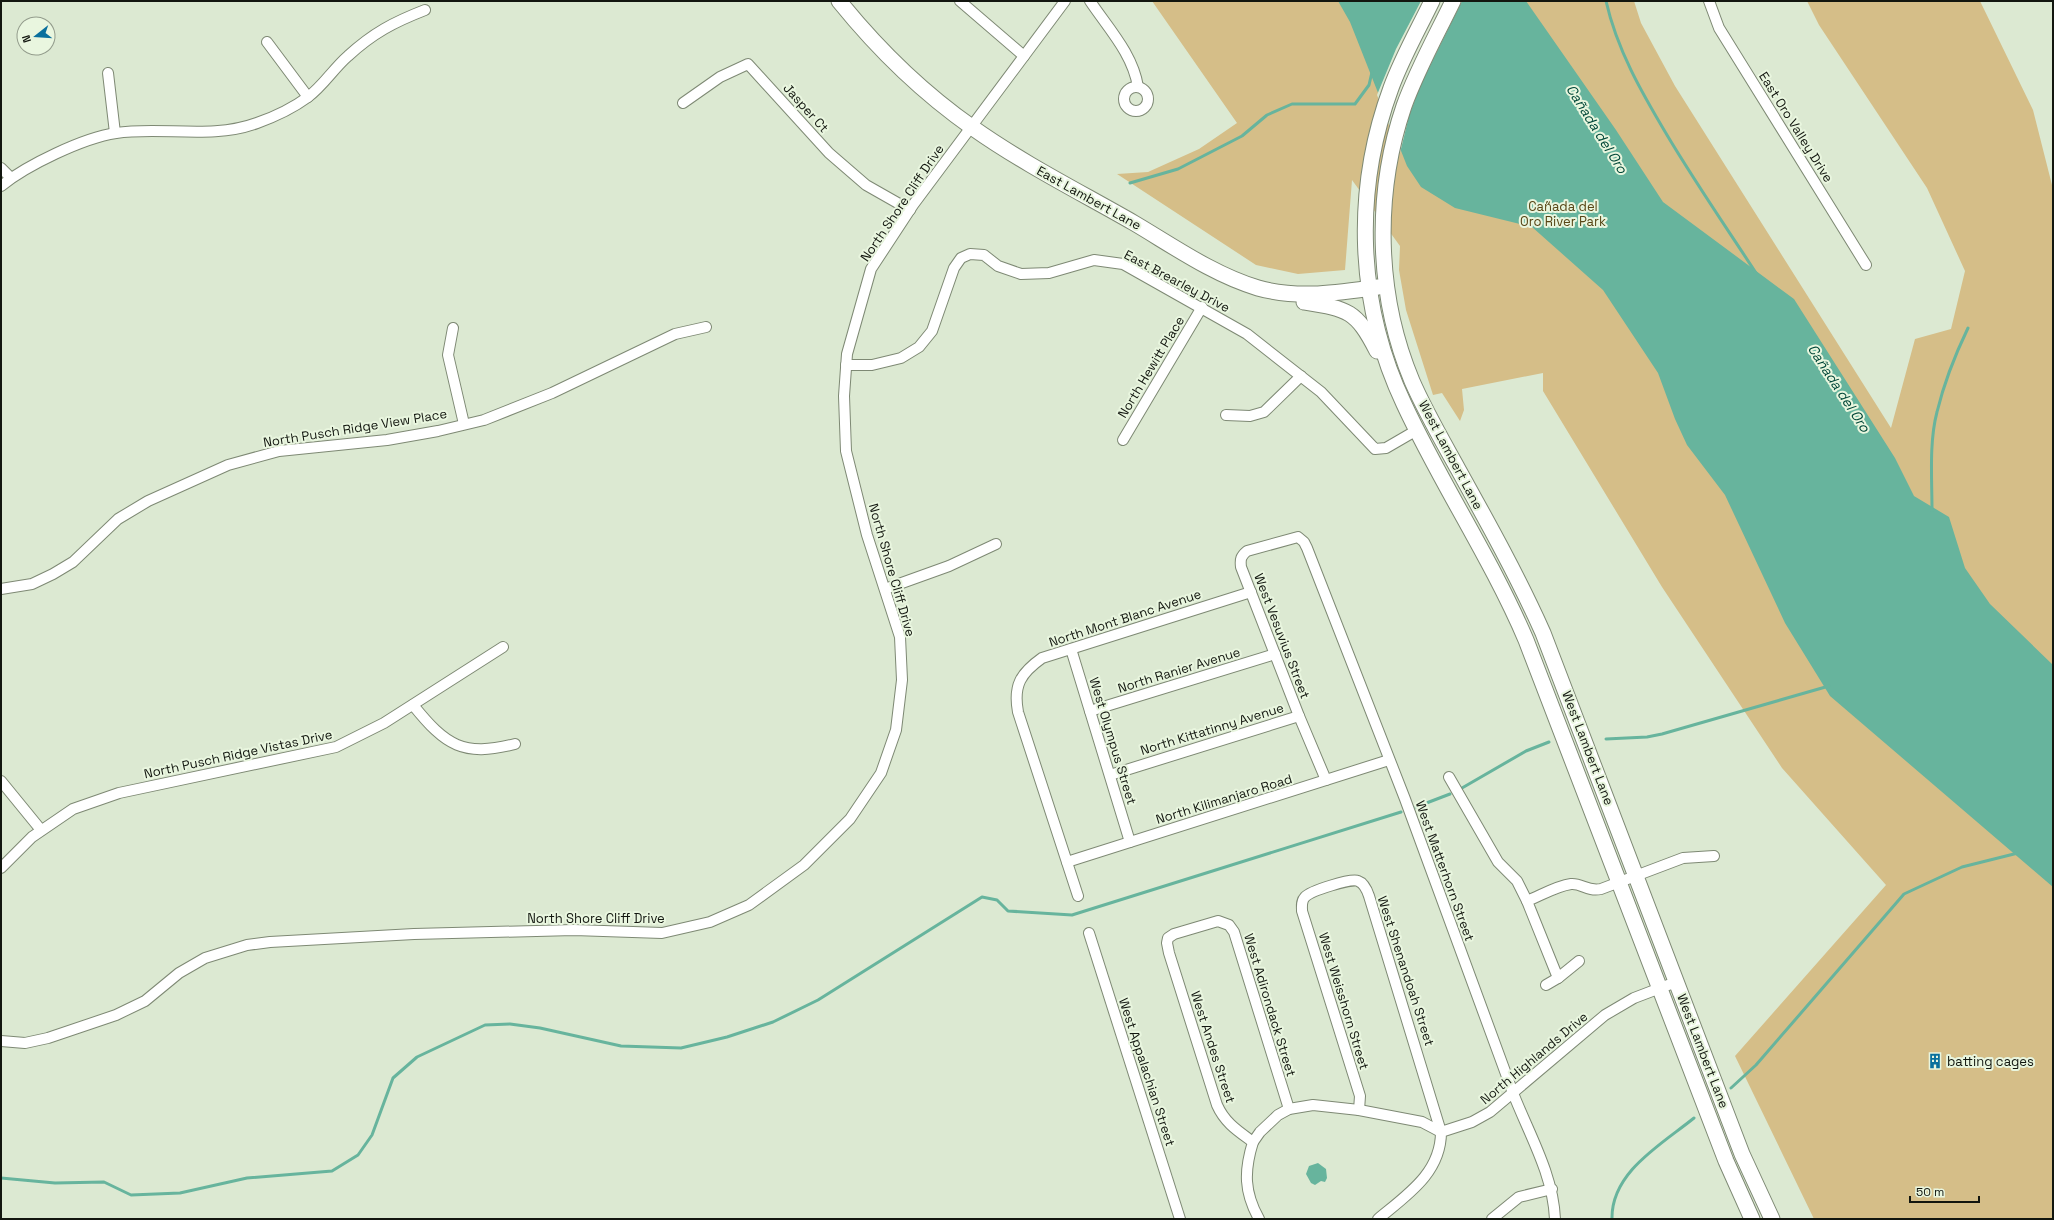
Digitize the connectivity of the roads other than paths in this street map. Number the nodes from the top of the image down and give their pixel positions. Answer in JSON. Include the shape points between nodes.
{"nodes":[{"id":1,"x":839,"y":1,"type":"edge"},
{"id":2,"x":960,"y":1,"type":"edge"},
{"id":3,"x":1064,"y":1,"type":"edge"},
{"id":4,"x":1090,"y":1,"type":"edge"},
{"id":5,"x":1432,"y":1,"type":"edge"},
{"id":6,"x":1453,"y":1,"type":"edge"},
{"id":7,"x":1709,"y":1,"type":"edge"},
{"id":8,"x":425,"y":10,"type":"dead end"},
{"id":9,"x":267,"y":42,"type":"dead end"},
{"id":10,"x":1024,"y":56,"type":"junction"},
{"id":11,"x":108,"y":73,"type":"dead end"},
{"id":12,"x":1138,"y":87,"type":"dead end"},
{"id":13,"x":308,"y":97,"type":"junction"},
{"id":14,"x":683,"y":103,"type":"dead end"},
{"id":15,"x":971,"y":127,"type":"junction"},
{"id":16,"x":115,"y":133,"type":"junction"},
{"id":17,"x":1,"y":168,"type":"edge"},
{"id":18,"x":11,"y":178,"type":"junction"},
{"id":19,"x":1,"y":186,"type":"edge"},
{"id":20,"x":910,"y":210,"type":"junction"},
{"id":21,"x":1866,"y":265,"type":"dead end"},
{"id":22,"x":1386,"y":280,"type":"junction"},
{"id":23,"x":1369,"y":289,"type":"junction"},
{"id":24,"x":1272,"y":291,"type":"junction"},
{"id":25,"x":1202,"y":307,"type":"junction"},
{"id":26,"x":706,"y":327,"type":"dead end"},
{"id":27,"x":453,"y":328,"type":"dead end"},
{"id":28,"x":846,"y":365,"type":"junction"},
{"id":29,"x":1301,"y":376,"type":"junction"},
{"id":30,"x":1396,"y":387,"type":"junction"},
{"id":31,"x":1226,"y":415,"type":"dead end"},
{"id":32,"x":464,"y":424,"type":"junction"},
{"id":33,"x":1417,"y":430,"type":"junction"},
{"id":34,"x":1123,"y":440,"type":"dead end"},
{"id":35,"x":1447,"y":485,"type":"junction"},
{"id":36,"x":1298,"y":537,"type":"joint"},
{"id":37,"x":996,"y":544,"type":"dead end"},
{"id":38,"x":1506,"y":557,"type":"junction"},
{"id":39,"x":1,"y":589,"type":"edge"},
{"id":40,"x":885,"y":589,"type":"junction"},
{"id":41,"x":1251,"y":592,"type":"junction"},
{"id":42,"x":503,"y":647,"type":"dead end"},
{"id":43,"x":1071,"y":649,"type":"junction"},
{"id":44,"x":1275,"y":654,"type":"junction"},
{"id":45,"x":414,"y":705,"type":"junction"},
{"id":46,"x":1090,"y":711,"type":"junction"},
{"id":47,"x":1299,"y":716,"type":"junction"},
{"id":48,"x":515,"y":744,"type":"dead end"},
{"id":49,"x":1389,"y":760,"type":"junction"},
{"id":50,"x":1110,"y":775,"type":"junction"},
{"id":51,"x":1449,"y":778,"type":"dead end"},
{"id":52,"x":1326,"y":780,"type":"junction"},
{"id":53,"x":1,"y":781,"type":"edge"},
{"id":54,"x":42,"y":830,"type":"junction"},
{"id":55,"x":1130,"y":842,"type":"junction"},
{"id":56,"x":1714,"y":856,"type":"dead end"},
{"id":57,"x":1067,"y":862,"type":"junction"},
{"id":58,"x":1,"y":868,"type":"edge"},
{"id":59,"x":1636,"y":875,"type":"junction"},
{"id":60,"x":1619,"y":881,"type":"junction"},
{"id":61,"x":1078,"y":896,"type":"dead end"},
{"id":62,"x":1302,"y":900,"type":"joint"},
{"id":63,"x":1527,"y":901,"type":"junction"},
{"id":64,"x":1089,"y":933,"type":"dead end"},
{"id":65,"x":1168,"y":938,"type":"joint"},
{"id":66,"x":1579,"y":961,"type":"dead end"},
{"id":67,"x":1558,"y":978,"type":"junction"},
{"id":68,"x":1676,"y":982,"type":"junction"},
{"id":69,"x":1546,"y":986,"type":"dead end"},
{"id":70,"x":1659,"y":988,"type":"junction"},
{"id":71,"x":1,"y":1041,"type":"edge"},
{"id":72,"x":1513,"y":1093,"type":"junction"},
{"id":73,"x":1289,"y":1109,"type":"junction"},
{"id":74,"x":1359,"y":1110,"type":"junction"},
{"id":75,"x":1442,"y":1132,"type":"junction"},
{"id":76,"x":1254,"y":1142,"type":"junction"},
{"id":77,"x":1552,"y":1189,"type":"junction"},
{"id":78,"x":1180,"y":1219,"type":"edge"},
{"id":79,"x":1259,"y":1219,"type":"edge"},
{"id":80,"x":1378,"y":1219,"type":"edge"},
{"id":81,"x":1492,"y":1219,"type":"edge"},
{"id":82,"x":1555,"y":1219,"type":"edge"},
{"id":83,"x":1752,"y":1219,"type":"edge"},
{"id":84,"x":1772,"y":1219,"type":"edge"}],
"edges":[{"from":1,"to":15,"type":"main road","name":"East Lambert Lane","via":[[897,63]]},
{"from":2,"to":10,"type":"street"},
{"from":3,"to":10,"type":"street","name":"North Shore Cliff Drive"},
{"from":4,"to":12,"type":"street","via":[[1130,60],[1136,73]]},
{"from":5,"to":23,"type":"main road","name":"West Lambert Lane","via":[[1397,73],[1378,132],[1367,189],[1365,241]]},
{"from":6,"to":22,"type":"main road","name":"West Lambert Lane","via":[[1414,81],[1395,136],[1384,204]]},
{"from":7,"to":21,"type":"street","name":"East Oro Valley Drive","via":[[1719,28]]},
{"from":8,"to":13,"type":"street","via":[[392,23],[375,34],[348,56]]},
{"from":9,"to":13,"type":"street"},
{"from":10,"to":15,"type":"street","name":"North Shore Cliff Drive"},
{"from":11,"to":16,"type":"street"},
{"from":13,"to":16,"type":"street","via":[[282,113],[233,129]]},
{"from":14,"to":20,"type":"street","name":"Jasper Ct","via":[[720,77],[748,64],[829,153],[866,185]]},
{"from":15,"to":20,"type":"street","name":"North Shore Cliff Drive"},
{"from":15,"to":24,"type":"main road","name":"East Lambert Lane","via":[[1022,160],[1200,261],[1244,283]]},
{"from":16,"to":18,"type":"street","via":[[45,158]]},
{"from":17,"to":18,"type":"street"},
{"from":18,"to":19,"type":"street"},
{"from":20,"to":28,"type":"street","name":"North Shore Cliff Drive","via":[[871,269]]},
{"from":22,"to":23,"type":"main road","name":"East Lambert Lane"},
{"from":22,"to":38,"type":"main road","name":"West Lambert Lane","via":[[1394,324],[1412,380],[1432,422]]},
{"from":23,"to":24,"type":"main road","name":"East Lambert Lane","via":[[1317,295]]},
{"from":23,"to":30,"type":"main road","name":"West Lambert Lane","via":[[1377,328]]},
{"from":24,"to":30,"type":"main road","via":[[1291,299],[1335,307],[1351,314],[1366,331]]},
{"from":25,"to":28,"type":"street","name":"East Brearley Drive","via":[[1123,264],[1094,260],[1050,273],[1021,274],[998,266],[984,255],[970,254],[961,258],[954,268],[932,331],[918,347],[901,358],[872,365]]},
{"from":25,"to":29,"type":"street","name":"East Brearley Drive","via":[[1247,334]]},
{"from":25,"to":34,"type":"street","name":"North Hewitt Place"},
{"from":26,"to":32,"type":"street","name":"North Pusch Ridge View Place","via":[[675,334],[552,393],[484,420]]},
{"from":27,"to":32,"type":"street","via":[[448,354]]},
{"from":28,"to":40,"type":"street","name":"North Shore Cliff Drive","via":[[846,450],[867,535]]},
{"from":29,"to":31,"type":"street","via":[[1264,412],[1250,416]]},
{"from":29,"to":33,"type":"street","name":"East Brearley Drive","via":[[1349,420],[1375,449],[1386,448]]},
{"from":30,"to":33,"type":"main road","name":"West Lambert Lane"},
{"from":32,"to":39,"type":"street","name":"North Pusch Ridge View Place","via":[[387,440],[279,451],[228,465],[148,501],[118,519],[73,562],[53,574],[32,584]]},
{"from":33,"to":35,"type":"main road","name":"West Lambert Lane"},
{"from":35,"to":38,"type":"main road","via":[[1457,489],[1491,548]]},
{"from":35,"to":60,"type":"main road","name":"West Lambert Lane","via":[[1518,620]]},
{"from":36,"to":41,"type":"street","name":"West Vesuvius Street","via":[[1243,554],[1240,559]]},
{"from":36,"to":49,"type":"street","name":"West Matterhorn Street","via":[[1307,548]]},
{"from":37,"to":40,"type":"street","via":[[949,566]]},
{"from":38,"to":59,"type":"main road","name":"West Lambert Lane","via":[[1545,639]]},
{"from":40,"to":71,"type":"street","name":"North Shore Cliff Drive","via":[[900,637],[902,680],[896,730],[881,773],[850,819],[804,865],[748,905],[710,922],[662,932],[574,930],[414,934],[247,945],[205,958],[179,973],[145,1001],[116,1015],[25,1044]]},
{"from":41,"to":43,"type":"street","name":"North Mont Blanc Avenue"},
{"from":41,"to":44,"type":"street","name":"West Vesuvius Street"},
{"from":42,"to":45,"type":"street","name":"North Pusch Ridge Vistas Drive"},
{"from":43,"to":46,"type":"street","name":"West Olympus Street"},
{"from":43,"to":57,"type":"street","name":"North Mont Blanc Avenue","via":[[1042,658],[1026,670],[1016,694],[1018,712]]},
{"from":44,"to":46,"type":"street","name":"North Ranier Avenue"},
{"from":44,"to":47,"type":"street","name":"West Vesuvius Street"},
{"from":45,"to":48,"type":"street","via":[[432,728],[459,746],[476,750]]},
{"from":45,"to":54,"type":"street","name":"North Pusch Ridge Vistas Drive","via":[[336,747],[119,793],[73,809]]},
{"from":46,"to":50,"type":"street","name":"West Olympus Street"},
{"from":47,"to":50,"type":"street","name":"North Kittatinny Avenue"},
{"from":47,"to":52,"type":"street","name":"West Vesuvius Street"},
{"from":49,"to":52,"type":"street","name":"North Kilimanjaro Road"},
{"from":49,"to":72,"type":"street","name":"West Matterhorn Street"},
{"from":50,"to":55,"type":"street","name":"West Olympus Street"},
{"from":51,"to":63,"type":"street","via":[[1498,862],[1517,881]]},
{"from":52,"to":55,"type":"street","name":"North Kilimanjaro Road"},
{"from":53,"to":54,"type":"street"},
{"from":54,"to":58,"type":"street","name":"North Pusch Ridge Vistas Drive","via":[[32,836]]},
{"from":55,"to":57,"type":"street","name":"North Kilimanjaro Road"},
{"from":56,"to":59,"type":"street","via":[[1683,858]]},
{"from":57,"to":61,"type":"street"},
{"from":59,"to":60,"type":"street"},
{"from":59,"to":68,"type":"main road","name":"West Lambert Lane"},
{"from":60,"to":63,"type":"street","via":[[1595,890],[1566,885]]},
{"from":60,"to":70,"type":"main road","name":"West Lambert Lane"},
{"from":62,"to":74,"type":"street","name":"West Weisshorn Street","via":[[1302,911],[1360,1096]]},
{"from":62,"to":75,"type":"street","name":"West Shenandoah Street","via":[[1309,893],[1351,880],[1359,881],[1366,887]]},
{"from":63,"to":67,"type":"street"},
{"from":64,"to":78,"type":"street","name":"West Appalachian Street"},
{"from":65,"to":73,"type":"street","name":"West Adirondack Street","via":[[1218,921],[1229,925],[1234,932]]},
{"from":65,"to":76,"type":"street","name":"West Andes Street","via":[[1169,953],[1217,1105],[1229,1124]]},
{"from":66,"to":67,"type":"street"},
{"from":67,"to":69,"type":"street"},
{"from":68,"to":70,"type":"street","name":"North Highlands Drive"},
{"from":68,"to":84,"type":"main road","name":"West Lambert Lane","via":[[1742,1154]]},
{"from":70,"to":72,"type":"street","name":"North Highlands Drive","via":[[1605,1015]]},
{"from":70,"to":83,"type":"main road","name":"West Lambert Lane","via":[[1726,1161]]},
{"from":72,"to":75,"type":"street","name":"North Highlands Drive","via":[[1482,1117]]},
{"from":72,"to":77,"type":"street","name":"West Matterhorn Street"},
{"from":73,"to":74,"type":"street","via":[[1313,1105]]},
{"from":73,"to":76,"type":"street","via":[[1268,1124]]},
{"from":74,"to":75,"type":"street","via":[[1422,1122]]},
{"from":75,"to":80,"type":"street","via":[[1441,1144],[1430,1171]]},
{"from":76,"to":79,"type":"street","via":[[1247,1160],[1246,1179],[1253,1208]]},
{"from":77,"to":81,"type":"street","via":[[1519,1198]]},
{"from":77,"to":82,"type":"street","name":"West Matterhorn Street"}]}
